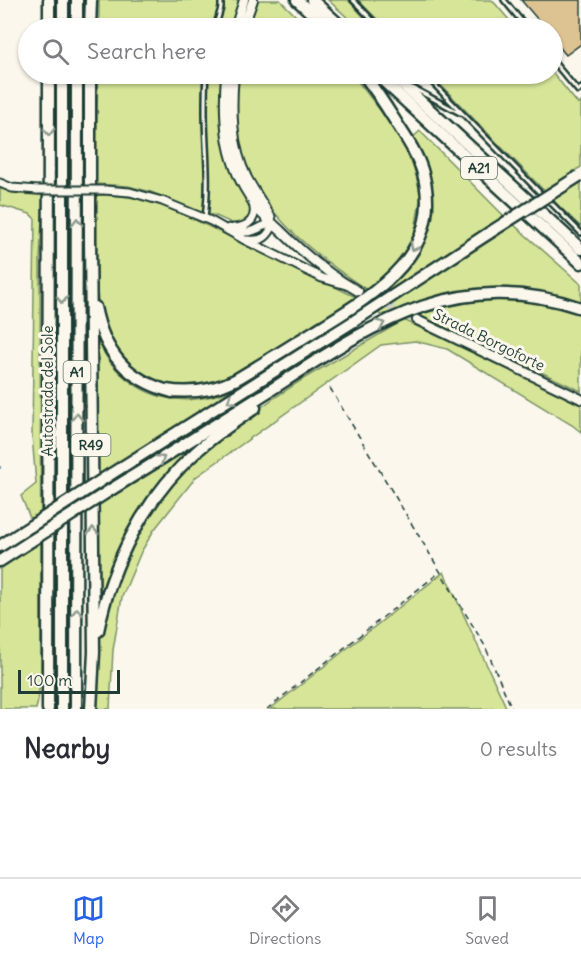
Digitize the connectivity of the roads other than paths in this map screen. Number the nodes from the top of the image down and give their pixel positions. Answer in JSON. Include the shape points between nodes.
{"nodes":[{"id":1,"x":48,"y":0,"type":"edge"},
{"id":2,"x":63,"y":0,"type":"edge"},
{"id":3,"x":77,"y":0,"type":"edge"},
{"id":4,"x":91,"y":0,"type":"edge"},
{"id":5,"x":221,"y":0,"type":"edge"},
{"id":6,"x":244,"y":0,"type":"edge"},
{"id":7,"x":253,"y":0,"type":"edge"},
{"id":8,"x":289,"y":0,"type":"edge"},
{"id":9,"x":297,"y":0,"type":"edge"},
{"id":10,"x":312,"y":0,"type":"edge"},
{"id":11,"x":353,"y":0,"type":"edge"},
{"id":12,"x":504,"y":0,"type":"edge"},
{"id":13,"x":49,"y":18,"type":"edge"},
{"id":14,"x":63,"y":18,"type":"edge"},
{"id":15,"x":77,"y":18,"type":"edge"},
{"id":16,"x":90,"y":18,"type":"edge"},
{"id":17,"x":218,"y":18,"type":"edge"},
{"id":18,"x":238,"y":18,"type":"edge"},
{"id":19,"x":247,"y":18,"type":"edge"},
{"id":20,"x":308,"y":18,"type":"edge"},
{"id":21,"x":317,"y":18,"type":"edge"},
{"id":22,"x":332,"y":18,"type":"edge"},
{"id":23,"x":370,"y":18,"type":"edge"},
{"id":24,"x":519,"y":18,"type":"edge"},
{"id":25,"x":563,"y":73,"type":"edge"},
{"id":26,"x":49,"y":84,"type":"edge"},
{"id":27,"x":62,"y":84,"type":"edge"},
{"id":28,"x":77,"y":84,"type":"edge"},
{"id":29,"x":90,"y":84,"type":"edge"},
{"id":30,"x":206,"y":84,"type":"edge"},
{"id":31,"x":226,"y":84,"type":"edge"},
{"id":32,"x":233,"y":84,"type":"edge"},
{"id":33,"x":370,"y":84,"type":"edge"},
{"id":34,"x":387,"y":84,"type":"edge"},
{"id":35,"x":403,"y":84,"type":"edge"},
{"id":36,"x":408,"y":84,"type":"edge"},
{"id":37,"x":434,"y":84,"type":"edge"},
{"id":38,"x":581,"y":88,"type":"edge"},
{"id":39,"x":464,"y":115,"type":"junction"},
{"id":40,"x":580,"y":176,"type":"edge"},
{"id":41,"x":0,"y":183,"type":"edge"},
{"id":42,"x":252,"y":201,"type":"junction"},
{"id":43,"x":208,"y":220,"type":"junction"},
{"id":44,"x":274,"y":224,"type":"junction"},
{"id":45,"x":581,"y":233,"type":"edge"},
{"id":46,"x":90,"y":238,"type":"junction"},
{"id":47,"x":243,"y":239,"type":"junction"},
{"id":48,"x":581,"y":249,"type":"edge"},
{"id":49,"x":581,"y":263,"type":"edge"},
{"id":50,"x":348,"y":285,"type":"junction"},
{"id":51,"x":358,"y":291,"type":"tunnel mouth"},
{"id":52,"x":581,"y":308,"type":"edge"},
{"id":53,"x":417,"y":320,"type":"tunnel mouth"},
{"id":54,"x":351,"y":323,"type":"junction"},
{"id":55,"x":361,"y":334,"type":"junction"},
{"id":56,"x":166,"y":390,"type":"junction"},
{"id":57,"x":581,"y":399,"type":"edge"},
{"id":58,"x":0,"y":546,"type":"edge"},
{"id":59,"x":0,"y":561,"type":"edge"},
{"id":60,"x":48,"y":624,"type":"junction"},
{"id":61,"x":94,"y":652,"type":"junction"},
{"id":62,"x":40,"y":709,"type":"edge"},
{"id":63,"x":48,"y":709,"type":"edge"},
{"id":64,"x":62,"y":709,"type":"edge"},
{"id":65,"x":76,"y":709,"type":"edge"},
{"id":66,"x":91,"y":709,"type":"edge"}],
"edges":[{"from":1,"to":13,"type":"highway"},
{"from":2,"to":14,"type":"highway"},
{"from":3,"to":15,"type":"highway"},
{"from":4,"to":16,"type":"highway"},
{"from":5,"to":17,"type":"lane"},
{"from":6,"to":18,"type":"main road"},
{"from":7,"to":19,"type":"main road"},
{"from":8,"to":20,"type":"highway"},
{"from":9,"to":21,"type":"highway"},
{"from":10,"to":22,"type":"highway"},
{"from":11,"to":23,"type":"lane"},
{"from":12,"to":24,"type":"lane"},
{"from":25,"to":38,"type":"lane","via":[[578,91]]},
{"from":26,"to":60,"type":"highway","one_way":true},
{"from":27,"to":64,"type":"highway","name":"Autostrada del Sole","number":"A1","one_way":true},
{"from":65,"to":28,"type":"highway","name":"Autostrada del Sole","number":"A1","one_way":true},
{"from":29,"to":46,"type":"highway","number":"R49"},
{"from":30,"to":43,"type":"lane"},
{"from":31,"to":42,"type":"main road","via":[[224,117],[231,159]]},
{"from":32,"to":44,"type":"main road","via":[[232,120],[238,155]]},
{"from":33,"to":56,"type":"highway","one_way":true,"via":[[411,145],[422,170],[426,212],[413,250],[393,276],[366,300],[235,380],[202,391]]},
{"from":34,"to":49,"type":"highway","number":"A21"},
{"from":35,"to":48,"type":"highway","number":"A21"},
{"from":36,"to":39,"type":"lane"},
{"from":37,"to":39,"type":"lane"},
{"from":39,"to":45,"type":"lane"},
{"from":40,"to":54,"type":"highway","bridge":true},
{"from":41,"to":43,"type":"street","bridge":true,"via":[[12,188],[147,195]]},
{"from":42,"to":44,"type":"main road"},
{"from":42,"to":44,"type":"street","via":[[255,214],[249,224],[237,228],[220,224],[243,232]]},
{"from":43,"to":47,"type":"street"},
{"from":44,"to":47,"type":"street","via":[[262,240]]},
{"from":44,"to":50,"type":"main road","via":[[313,261]]},
{"from":46,"to":56,"type":"highway","via":[[95,308],[108,348],[130,371]]},
{"from":61,"to":46,"type":"highway","number":"R49","one_way":true},
{"from":47,"to":50,"type":"street","via":[[322,278]]},
{"from":50,"to":51,"type":"main road"},
{"from":55,"to":52,"type":"highway","one_way":true,"via":[[417,308],[475,294],[532,296]]},
{"from":53,"to":57,"type":"main road","name":"Strada Borgoforte"},
{"from":54,"to":56,"type":"highway","via":[[225,388],[193,395]]},
{"from":54,"to":58,"type":"highway","one_way":true,"bridge":true},
{"from":59,"to":55,"type":"highway","one_way":true,"bridge":true},
{"from":55,"to":61,"type":"highway","via":[[217,435],[158,493],[119,560]]},
{"from":60,"to":62,"type":"highway"},
{"from":60,"to":63,"type":"highway"},
{"from":61,"to":66,"type":"highway","number":"R49"}]}
